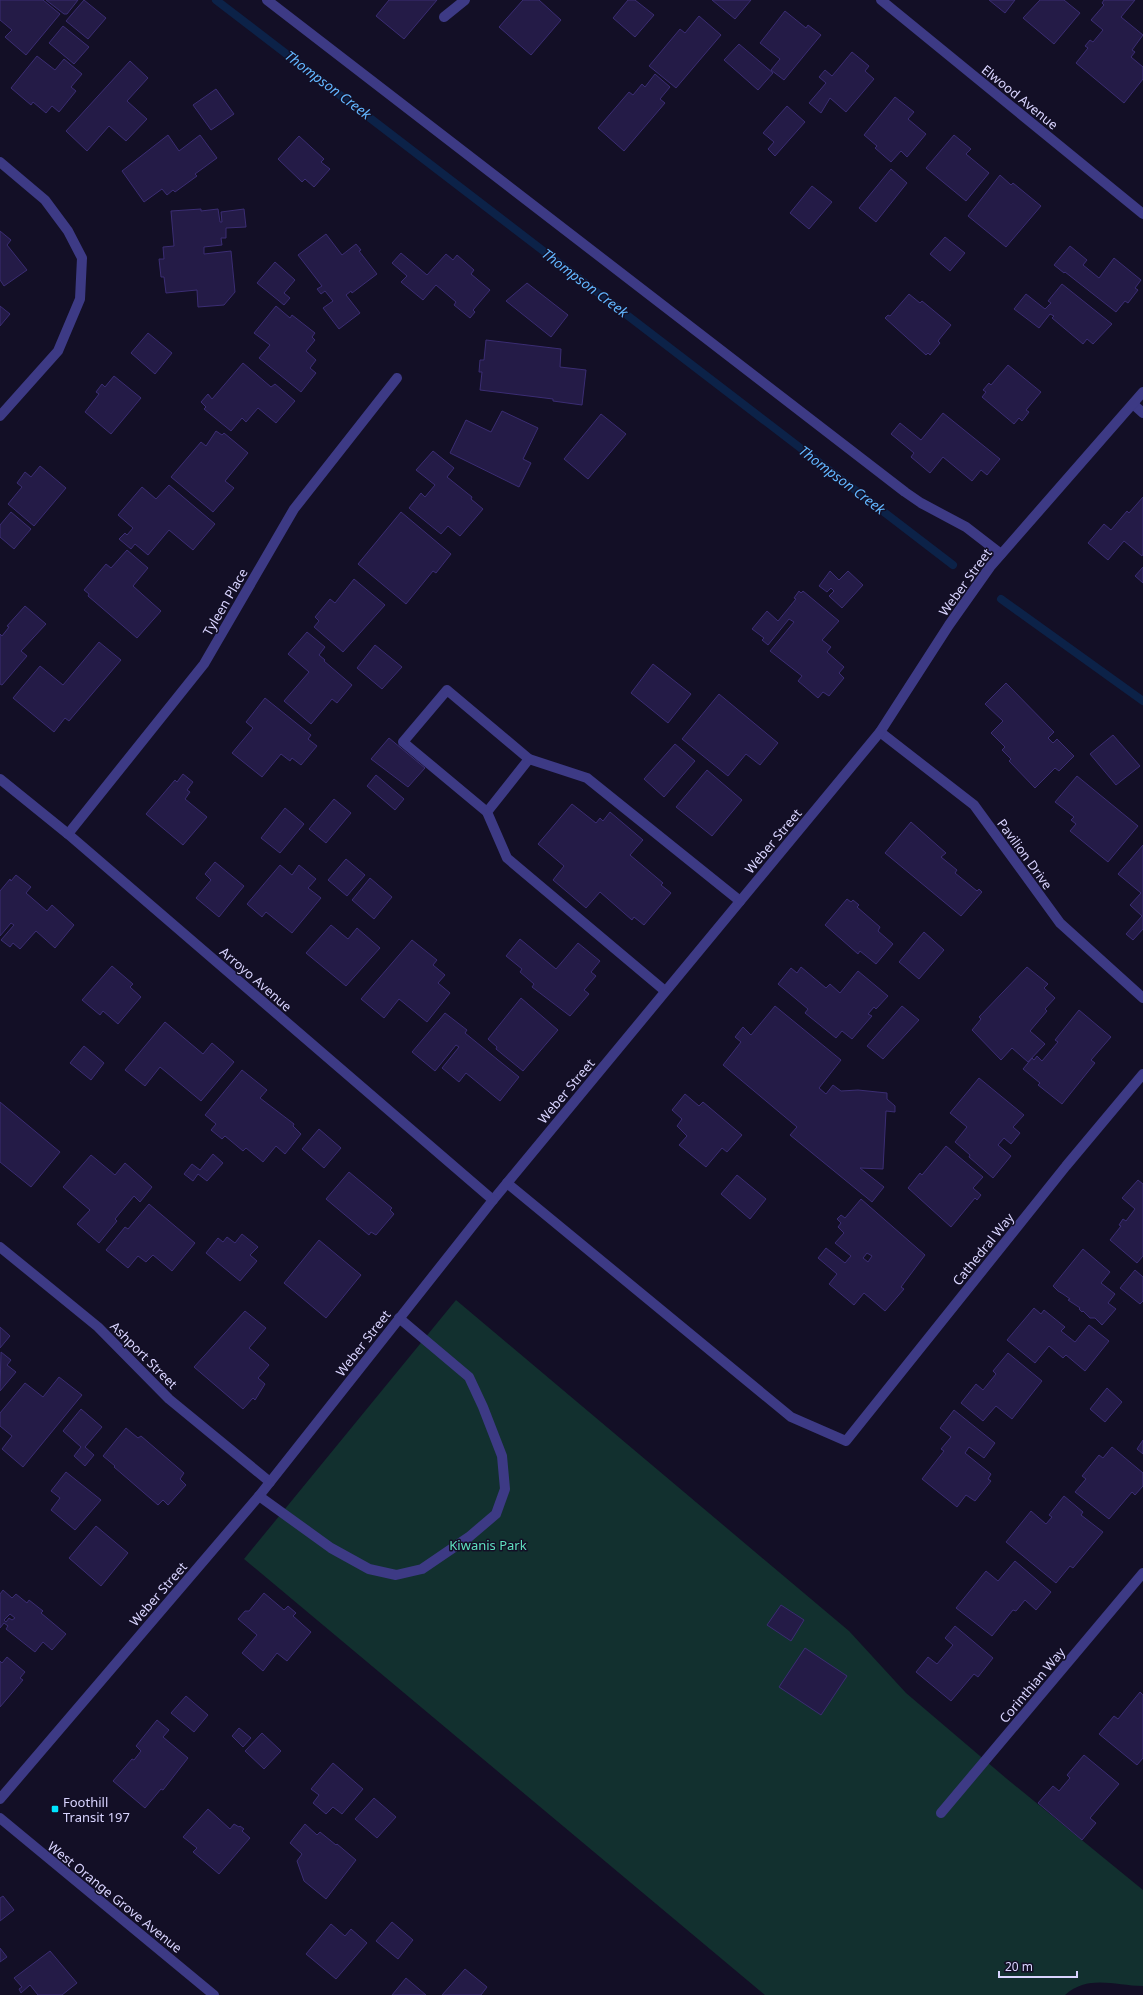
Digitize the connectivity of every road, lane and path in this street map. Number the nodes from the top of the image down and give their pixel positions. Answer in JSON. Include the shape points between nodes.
{"nodes":[{"id":1,"x":267,"y":0,"type":"edge"},
{"id":2,"x":465,"y":0,"type":"edge"},
{"id":3,"x":881,"y":0,"type":"edge"},
{"id":4,"x":444,"y":17,"type":"dead end"},
{"id":5,"x":0,"y":162,"type":"edge"},
{"id":6,"x":1143,"y":214,"type":"edge"},
{"id":7,"x":397,"y":378,"type":"dead end"},
{"id":8,"x":1143,"y":392,"type":"edge"},
{"id":9,"x":1133,"y":404,"type":"junction"},
{"id":10,"x":1143,"y":413,"type":"edge"},
{"id":11,"x":0,"y":416,"type":"edge"},
{"id":12,"x":1001,"y":554,"type":"junction"},
{"id":13,"x":880,"y":732,"type":"junction"},
{"id":14,"x":529,"y":759,"type":"junction"},
{"id":15,"x":0,"y":779,"type":"edge"},
{"id":16,"x":487,"y":812,"type":"junction"},
{"id":17,"x":68,"y":834,"type":"junction"},
{"id":18,"x":740,"y":901,"type":"junction"},
{"id":19,"x":665,"y":991,"type":"junction"},
{"id":20,"x":1143,"y":998,"type":"edge"},
{"id":21,"x":1143,"y":1074,"type":"edge"},
{"id":22,"x":506,"y":1183,"type":"junction"},
{"id":23,"x":492,"y":1200,"type":"junction"},
{"id":24,"x":0,"y":1247,"type":"edge"},
{"id":25,"x":399,"y":1318,"type":"junction"},
{"id":26,"x":270,"y":1482,"type":"junction"},
{"id":27,"x":259,"y":1496,"type":"junction"},
{"id":28,"x":1143,"y":1574,"type":"edge"},
{"id":29,"x":0,"y":1799,"type":"edge"},
{"id":30,"x":941,"y":1813,"type":"dead end"},
{"id":31,"x":0,"y":1818,"type":"edge"},
{"id":32,"x":214,"y":1995,"type":"edge"}],
"edges":[{"from":1,"to":12,"type":"street","via":[[899,487],[921,503],[966,527]]},
{"from":2,"to":4,"type":"street"},
{"from":3,"to":6,"type":"street","name":"Elwood Avenue"},
{"from":5,"to":11,"type":"street","via":[[45,200],[68,231],[82,258],[80,299],[58,351]]},
{"from":7,"to":17,"type":"street","name":"Tyleen Place","via":[[294,508],[204,664]]},
{"from":8,"to":9,"type":"street","name":"Weber Street"},
{"from":9,"to":10,"type":"street"},
{"from":9,"to":12,"type":"street","name":"Weber Street"},
{"from":12,"to":13,"type":"street","name":"Weber Street","via":[[949,626]]},
{"from":13,"to":18,"type":"street","name":"Weber Street"},
{"from":13,"to":20,"type":"street","name":"Pavilion Drive","via":[[974,805],[1060,923]]},
{"from":14,"to":16,"type":"street"},
{"from":14,"to":16,"type":"street","via":[[447,690],[403,742]]},
{"from":14,"to":18,"type":"street","via":[[587,778]]},
{"from":15,"to":17,"type":"street","name":"Arroyo Avenue"},
{"from":16,"to":19,"type":"street","via":[[507,858]]},
{"from":17,"to":23,"type":"street","name":"Arroyo Avenue"},
{"from":18,"to":19,"type":"street","name":"Weber Street"},
{"from":19,"to":22,"type":"street","name":"Weber Street"},
{"from":21,"to":22,"type":"street","name":"Cathedral Way","via":[[846,1441],[791,1417]]},
{"from":22,"to":23,"type":"street","name":"Weber Street"},
{"from":23,"to":25,"type":"street","name":"Weber Street"},
{"from":24,"to":26,"type":"street","name":"Ashport Street","via":[[98,1327],[169,1399]]},
{"from":25,"to":26,"type":"street","name":"Weber Street"},
{"from":25,"to":27,"type":"street","via":[[469,1377],[484,1407],[502,1456],[505,1489],[496,1514],[469,1537],[422,1569],[396,1575],[369,1569],[331,1548]]},
{"from":26,"to":27,"type":"street","name":"Weber Street"},
{"from":27,"to":29,"type":"street","name":"Weber Street"},
{"from":28,"to":30,"type":"street","name":"Corinthian Way"},
{"from":31,"to":32,"type":"street","name":"West Orange Grove Avenue"}]}
